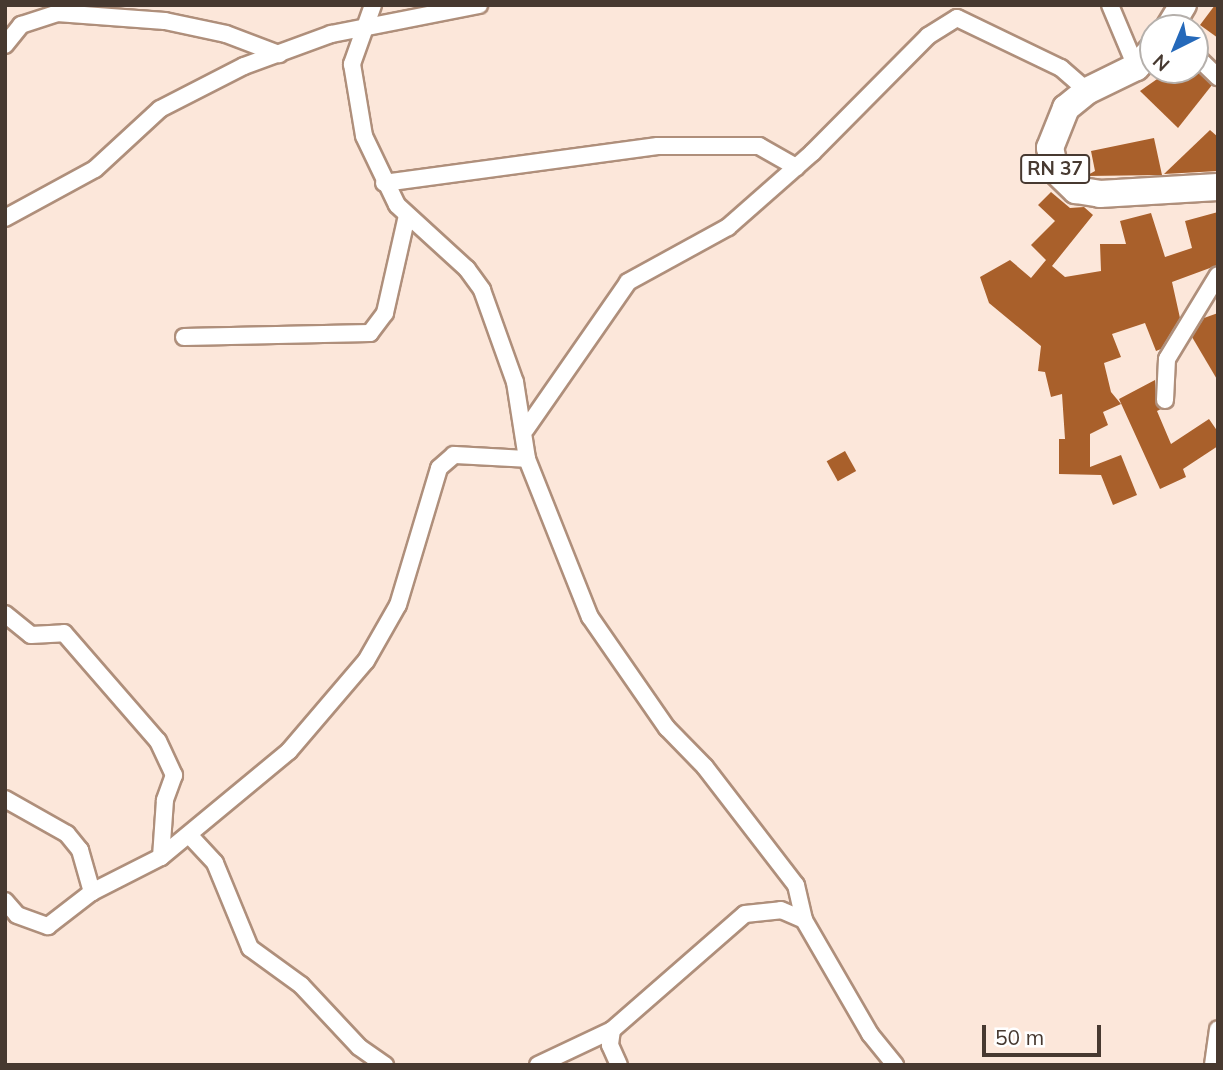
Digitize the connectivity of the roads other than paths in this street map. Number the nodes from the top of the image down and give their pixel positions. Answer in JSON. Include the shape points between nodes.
{"nodes":[{"id":1,"x":373,"y":5,"type":"edge"},
{"id":2,"x":479,"y":5,"type":"edge"},
{"id":3,"x":1110,"y":5,"type":"edge"},
{"id":4,"x":362,"y":31,"type":"junction"},
{"id":5,"x":5,"y":45,"type":"edge"},
{"id":6,"x":1139,"y":49,"type":"edge"},
{"id":7,"x":279,"y":54,"type":"junction"},
{"id":8,"x":1139,"y":61,"type":"edge"},
{"id":9,"x":1087,"y":90,"type":"junction"},
{"id":10,"x":796,"y":167,"type":"junction"},
{"id":11,"x":384,"y":183,"type":"junction"},
{"id":12,"x":1218,"y":187,"type":"edge"},
{"id":13,"x":407,"y":215,"type":"junction"},
{"id":14,"x":5,"y":218,"type":"edge"},
{"id":15,"x":1218,"y":275,"type":"edge"},
{"id":16,"x":184,"y":337,"type":"dead end"},
{"id":17,"x":1165,"y":400,"type":"dead end"},
{"id":18,"x":526,"y":429,"type":"junction"},
{"id":19,"x":527,"y":459,"type":"junction"},
{"id":20,"x":5,"y":614,"type":"edge"},
{"id":21,"x":5,"y":799,"type":"edge"},
{"id":22,"x":191,"y":837,"type":"junction"},
{"id":23,"x":161,"y":857,"type":"junction"},
{"id":24,"x":92,"y":892,"type":"junction"},
{"id":25,"x":5,"y":901,"type":"edge"},
{"id":26,"x":804,"y":920,"type":"junction"},
{"id":27,"x":1218,"y":1029,"type":"edge"},
{"id":28,"x":612,"y":1030,"type":"junction"},
{"id":29,"x":385,"y":1065,"type":"edge"},
{"id":30,"x":538,"y":1065,"type":"edge"},
{"id":31,"x":619,"y":1065,"type":"edge"},
{"id":32,"x":895,"y":1065,"type":"edge"},
{"id":33,"x":1213,"y":1065,"type":"edge"}],
"edges":[{"from":1,"to":4,"type":"street"},
{"from":2,"to":4,"type":"street"},
{"from":3,"to":6,"type":"street"},
{"from":4,"to":7,"type":"street","via":[[331,34]]},
{"from":4,"to":11,"type":"street","via":[[352,64],[354,92],[364,136]]},
{"from":5,"to":7,"type":"street","via":[[21,25],[57,13],[165,21],[226,34]]},
{"from":7,"to":14,"type":"street","via":[[160,109],[95,169]]},
{"from":8,"to":9,"type":"main road","number":"RN 37"},
{"from":9,"to":10,"type":"street","via":[[1061,68],[957,18],[928,36]]},
{"from":9,"to":12,"type":"main road","number":"RN 37","via":[[1066,108],[1050,148],[1055,170],[1076,190],[1100,194]]},
{"from":10,"to":11,"type":"street","via":[[759,146],[658,146]]},
{"from":10,"to":18,"type":"street","via":[[728,227],[628,282]]},
{"from":11,"to":13,"type":"street"},
{"from":13,"to":16,"type":"street","via":[[384,313],[370,333]]},
{"from":13,"to":18,"type":"street","via":[[482,290]]},
{"from":15,"to":17,"type":"street","via":[[1167,359]]},
{"from":18,"to":19,"type":"street"},
{"from":19,"to":22,"type":"street","via":[[454,455],[439,468],[398,605],[366,662],[289,751]]},
{"from":19,"to":26,"type":"street","via":[[590,617],[667,728],[705,767],[796,886]]},
{"from":20,"to":23,"type":"street","via":[[31,635],[64,633],[158,741],[174,775],[165,800]]},
{"from":21,"to":24,"type":"street","via":[[67,834],[80,850]]},
{"from":22,"to":23,"type":"street"},
{"from":22,"to":29,"type":"street","via":[[215,863],[250,948],[301,985],[359,1047]]},
{"from":23,"to":24,"type":"street"},
{"from":24,"to":25,"type":"street","via":[[48,926],[18,915]]},
{"from":26,"to":28,"type":"street","via":[[781,910],[745,914]]},
{"from":26,"to":32,"type":"street","via":[[870,1034]]},
{"from":27,"to":33,"type":"street"},
{"from":28,"to":30,"type":"street"},
{"from":28,"to":31,"type":"street","via":[[610,1045]]}]}
